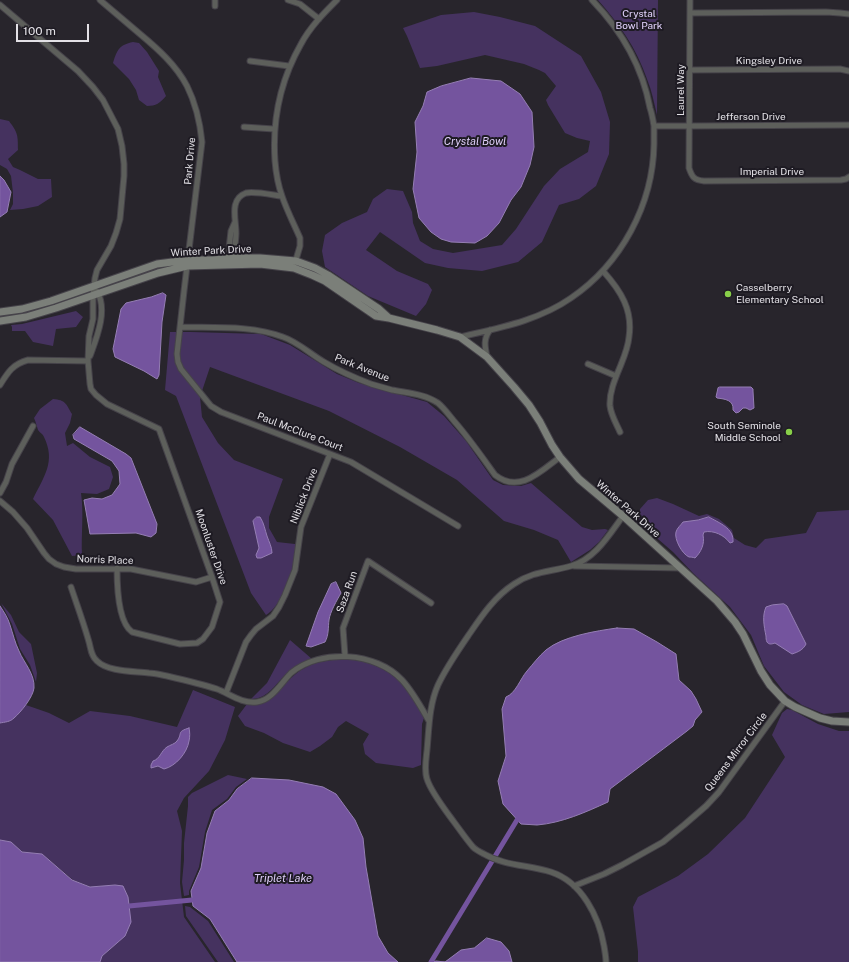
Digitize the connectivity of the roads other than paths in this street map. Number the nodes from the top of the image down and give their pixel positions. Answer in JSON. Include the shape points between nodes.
{"nodes":[{"id":1,"x":100,"y":0,"type":"edge"},
{"id":2,"x":215,"y":0,"type":"edge"},
{"id":3,"x":288,"y":0,"type":"edge"},
{"id":4,"x":337,"y":0,"type":"edge"},
{"id":5,"x":592,"y":0,"type":"edge"},
{"id":6,"x":690,"y":0,"type":"edge"},
{"id":7,"x":0,"y":5,"type":"edge"},
{"id":8,"x":215,"y":6,"type":"dead end"},
{"id":9,"x":690,"y":14,"type":"junction"},
{"id":10,"x":849,"y":14,"type":"edge"},
{"id":11,"x":319,"y":19,"type":"junction"},
{"id":12,"x":250,"y":62,"type":"dead end"},
{"id":13,"x":290,"y":66,"type":"junction"},
{"id":14,"x":690,"y":70,"type":"junction"},
{"id":15,"x":849,"y":71,"type":"edge"},
{"id":16,"x":849,"y":125,"type":"edge"},
{"id":17,"x":654,"y":126,"type":"junction"},
{"id":18,"x":690,"y":126,"type":"junction"},
{"id":19,"x":244,"y":127,"type":"dead end"},
{"id":20,"x":274,"y":130,"type":"junction"},
{"id":21,"x":849,"y":177,"type":"edge"},
{"id":22,"x":695,"y":178,"type":"joint"},
{"id":23,"x":281,"y":196,"type":"junction"},
{"id":24,"x":231,"y":258,"type":"junction"},
{"id":25,"x":188,"y":263,"type":"junction"},
{"id":26,"x":295,"y":265,"type":"junction"},
{"id":27,"x":603,"y":271,"type":"junction"},
{"id":28,"x":94,"y":286,"type":"junction"},
{"id":29,"x":96,"y":294,"type":"junction"},
{"id":30,"x":0,"y":312,"type":"edge"},
{"id":31,"x":93,"y":319,"type":"junction"},
{"id":32,"x":0,"y":321,"type":"edge"},
{"id":33,"x":101,"y":321,"type":"junction"},
{"id":34,"x":180,"y":327,"type":"junction"},
{"id":35,"x":490,"y":330,"type":"junction"},
{"id":36,"x":460,"y":338,"type":"junction"},
{"id":37,"x":487,"y":357,"type":"junction"},
{"id":38,"x":88,"y":361,"type":"junction"},
{"id":39,"x":588,"y":364,"type":"dead end"},
{"id":40,"x":616,"y":376,"type":"junction"},
{"id":41,"x":0,"y":385,"type":"edge"},
{"id":42,"x":33,"y":426,"type":"dead end"},
{"id":43,"x":620,"y":432,"type":"dead end"},
{"id":44,"x":330,"y":454,"type":"junction"},
{"id":45,"x":560,"y":457,"type":"junction"},
{"id":46,"x":0,"y":493,"type":"edge"},
{"id":47,"x":0,"y":501,"type":"edge"},
{"id":48,"x":623,"y":516,"type":"junction"},
{"id":49,"x":458,"y":526,"type":"dead end"},
{"id":50,"x":573,"y":566,"type":"junction"},
{"id":51,"x":117,"y":568,"type":"junction"},
{"id":52,"x":680,"y":568,"type":"junction"},
{"id":53,"x":212,"y":577,"type":"junction"},
{"id":54,"x":71,"y":587,"type":"dead end"},
{"id":55,"x":431,"y":603,"type":"dead end"},
{"id":56,"x":345,"y":656,"type":"junction"},
{"id":57,"x":226,"y":693,"type":"junction"},
{"id":58,"x":785,"y":701,"type":"junction"},
{"id":59,"x":429,"y":721,"type":"junction"},
{"id":60,"x":849,"y":722,"type":"edge"},
{"id":61,"x":574,"y":886,"type":"junction"},
{"id":62,"x":606,"y":962,"type":"edge"}],
"edges":[{"from":1,"to":25,"type":"street","name":"Park Drive","via":[[156,48],[178,71],[196,107],[202,142]]},
{"from":2,"to":8,"type":"street"},
{"from":3,"to":11,"type":"street","via":[[300,4]]},
{"from":4,"to":11,"type":"street"},
{"from":5,"to":17,"type":"street","via":[[614,26],[636,62],[644,82]]},
{"from":6,"to":9,"type":"street","name":"Laurel Way"},
{"from":7,"to":28,"type":"street","via":[[78,71],[103,100],[118,129],[124,164],[120,219],[111,246],[97,270]]},
{"from":9,"to":10,"type":"street"},
{"from":9,"to":14,"type":"street","name":"Laurel Way"},
{"from":11,"to":13,"type":"street","via":[[301,43]]},
{"from":12,"to":13,"type":"street"},
{"from":13,"to":20,"type":"street","via":[[281,89]]},
{"from":14,"to":15,"type":"street","name":"Kingsley Drive"},
{"from":14,"to":18,"type":"street","name":"Laurel Way"},
{"from":16,"to":18,"type":"street","name":"Jefferson Drive"},
{"from":17,"to":18,"type":"street","name":"Jefferson Drive"},
{"from":17,"to":27,"type":"street","via":[[653,159],[645,197],[632,230]]},
{"from":18,"to":22,"type":"street","name":"Laurel Way","via":[[689,168]]},
{"from":19,"to":20,"type":"street"},
{"from":20,"to":23,"type":"street","via":[[276,173]]},
{"from":21,"to":22,"type":"street","name":"Imperial Drive","via":[[841,180],[704,182]]},
{"from":23,"to":24,"type":"street","via":[[246,193],[239,198],[234,210],[236,231]]},
{"from":23,"to":26,"type":"street","via":[[300,238]]},
{"from":24,"to":25,"type":"street","name":"Winter Park Drive"},
{"from":24,"to":26,"type":"street","name":"Winter Park Drive","via":[[260,258]]},
{"from":25,"to":26,"type":"street","name":"Winter Park Drive"},
{"from":25,"to":28,"type":"street","name":"Winter Park Drive","via":[[157,264]]},
{"from":25,"to":29,"type":"street","name":"Winter Park Drive"},
{"from":25,"to":34,"type":"street"},
{"from":26,"to":36,"type":"street","name":"Winter Park Drive","via":[[325,281],[376,316]]},
{"from":27,"to":35,"type":"street","via":[[586,287],[550,311]]},
{"from":27,"to":40,"type":"street","via":[[622,295],[630,323],[626,350]]},
{"from":28,"to":29,"type":"street"},
{"from":28,"to":30,"type":"street","name":"Winter Park Drive","via":[[22,309]]},
{"from":29,"to":31,"type":"street","name":"Moonluster Drive"},
{"from":29,"to":32,"type":"street","name":"Winter Park Drive","via":[[26,317]]},
{"from":29,"to":33,"type":"street","name":"Moonluster Drive","via":[[102,301]]},
{"from":31,"to":33,"type":"street"},
{"from":31,"to":38,"type":"street","name":"Moonluster Drive"},
{"from":33,"to":38,"type":"street","name":"Moonluster Drive"},
{"from":34,"to":44,"type":"street","name":"Paul McClure Court","via":[[178,362],[212,406],[221,412]]},
{"from":34,"to":45,"type":"street","name":"Park Avenue","via":[[268,332],[284,337],[324,362],[370,384],[430,399],[444,409],[501,480],[526,480]]},
{"from":35,"to":36,"type":"street"},
{"from":35,"to":37,"type":"street","via":[[485,340]]},
{"from":36,"to":37,"type":"street","name":"Winter Park Drive"},
{"from":37,"to":45,"type":"street","name":"Winter Park Drive","via":[[529,405]]},
{"from":38,"to":41,"type":"street","via":[[20,362],[6,375]]},
{"from":38,"to":53,"type":"street","name":"Moonluster Drive","via":[[91,389],[96,396],[159,429]]},
{"from":39,"to":40,"type":"street"},
{"from":40,"to":43,"type":"street","via":[[610,406]]},
{"from":42,"to":46,"type":"street","via":[[12,464]]},
{"from":44,"to":49,"type":"street","name":"Paul McClure Court","via":[[351,462]]},
{"from":44,"to":57,"type":"street","name":"Niblick Drive","via":[[301,527],[295,570],[280,607],[246,642]]},
{"from":45,"to":48,"type":"street","name":"Winter Park Drive","via":[[579,479]]},
{"from":47,"to":51,"type":"street","name":"Norris Place","via":[[13,512],[44,553],[56,564],[76,569]]},
{"from":48,"to":50,"type":"street","via":[[594,553]]},
{"from":48,"to":52,"type":"street","name":"Winter Park Drive"},
{"from":50,"to":52,"type":"street"},
{"from":50,"to":59,"type":"street","via":[[529,576],[514,584],[490,605],[437,686]]},
{"from":51,"to":53,"type":"street","name":"Norris Place","via":[[196,582]]},
{"from":51,"to":53,"type":"street","name":"Moonluster Drive","via":[[121,613],[128,629],[180,644],[196,643],[203,639],[212,627],[220,602]]},
{"from":52,"to":58,"type":"street","name":"Winter Park Drive","via":[[717,601],[735,622],[760,671]]},
{"from":54,"to":57,"type":"street","via":[[90,642],[92,656],[101,665],[198,683]]},
{"from":55,"to":56,"type":"street","name":"Saza Run","via":[[368,561],[343,628]]},
{"from":56,"to":57,"type":"street","via":[[329,657],[301,666],[264,700],[248,702]]},
{"from":56,"to":59,"type":"street","via":[[371,661],[393,673],[411,691]]},
{"from":58,"to":60,"type":"street","name":"Winter Park Drive","via":[[820,718]]},
{"from":58,"to":61,"type":"street","name":"Queens Mirror Circle","via":[[706,806],[662,842],[622,866]]},
{"from":59,"to":61,"type":"street","via":[[427,780],[439,801],[475,849],[512,865],[553,873]]},
{"from":61,"to":62,"type":"street","via":[[599,924]]}]}
